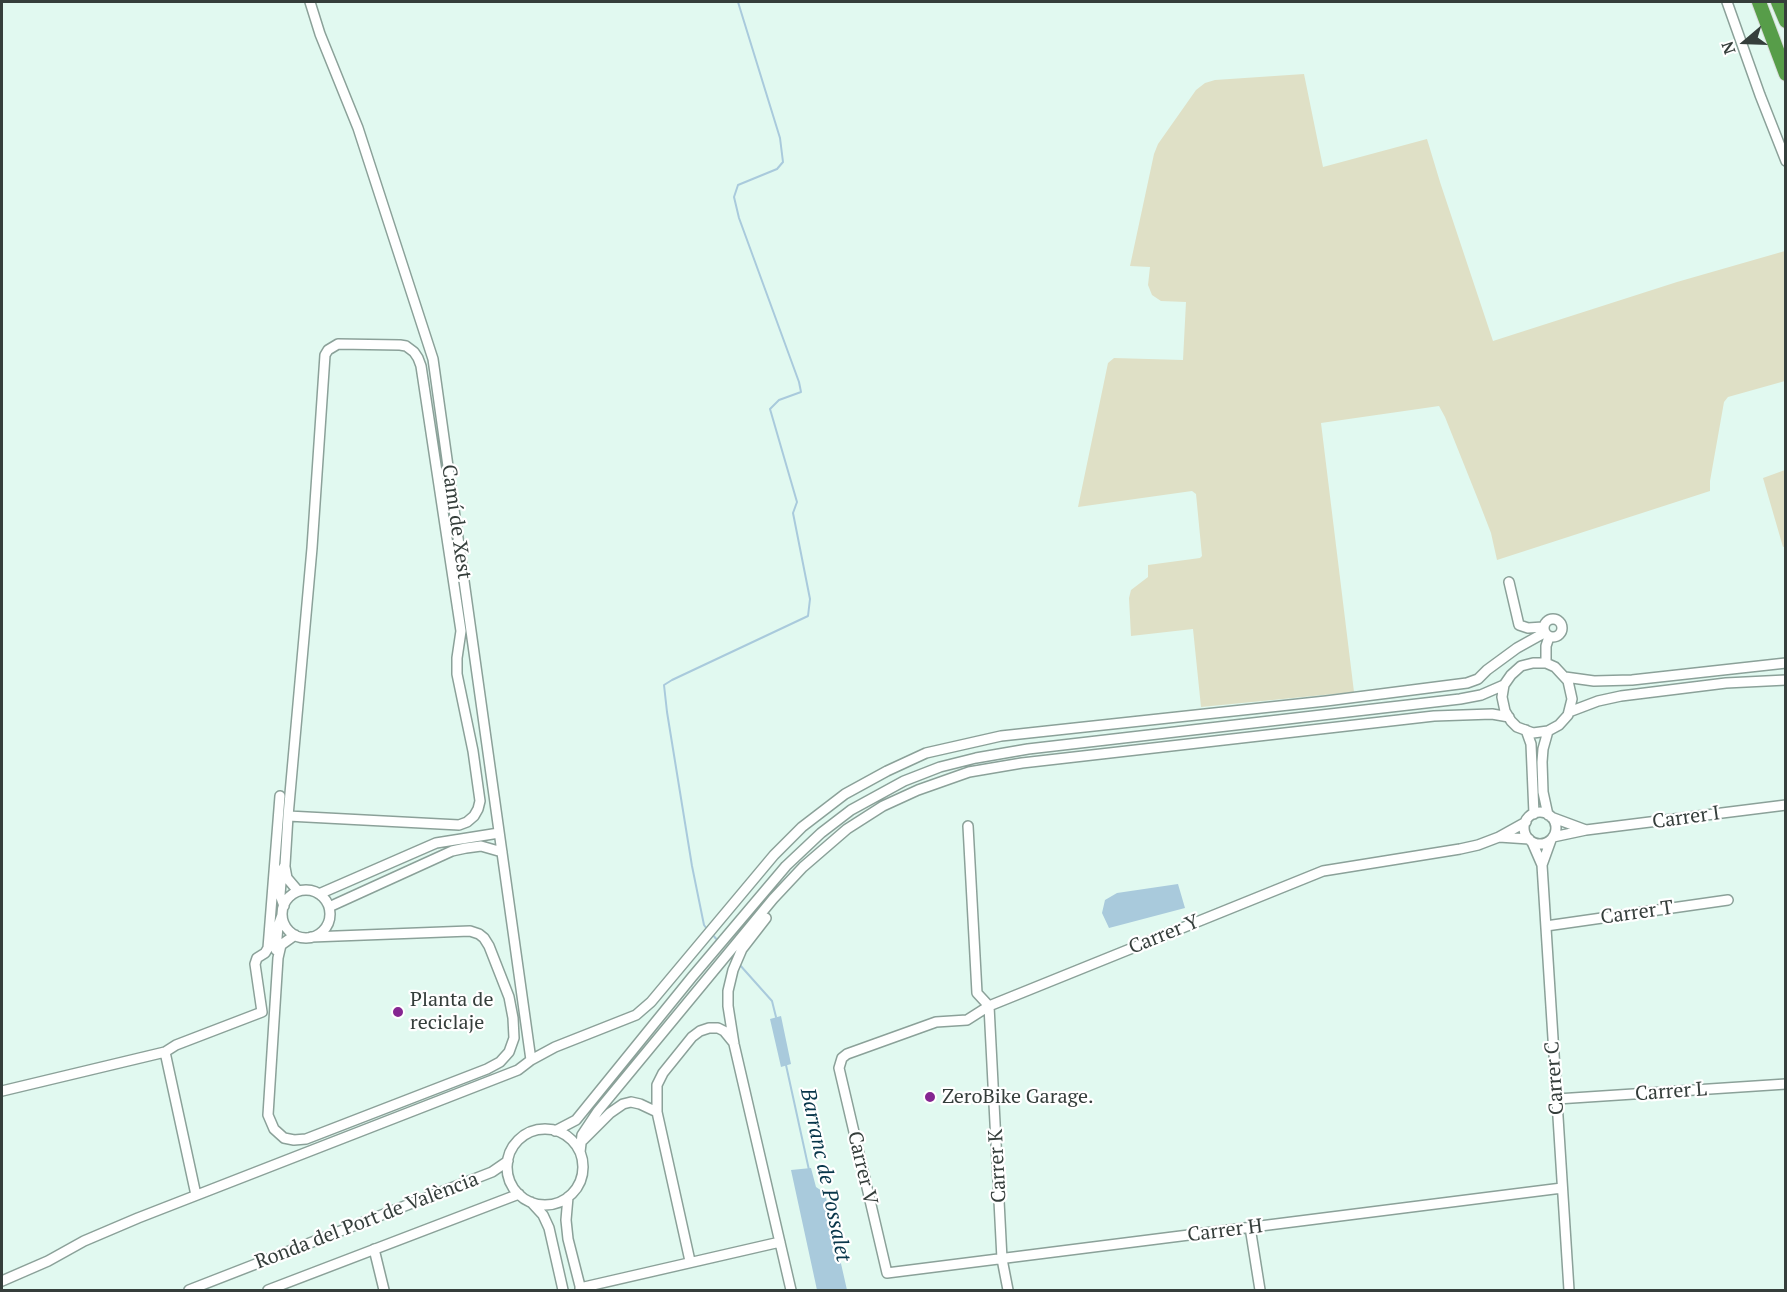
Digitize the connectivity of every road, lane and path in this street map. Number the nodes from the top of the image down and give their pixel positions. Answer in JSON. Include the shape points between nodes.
{"nodes":[{"id":1,"x":310,"y":2,"type":"edge"},
{"id":2,"x":1727,"y":2,"type":"edge"},
{"id":3,"x":1759,"y":2,"type":"edge"},
{"id":4,"x":1778,"y":2,"type":"edge"},
{"id":5,"x":1785,"y":21,"type":"edge"},
{"id":6,"x":1785,"y":74,"type":"edge"},
{"id":7,"x":1785,"y":161,"type":"edge"},
{"id":8,"x":1509,"y":582,"type":"dead end"},
{"id":9,"x":1546,"y":632,"type":"junction"},
{"id":10,"x":1546,"y":663,"type":"junction"},
{"id":11,"x":1785,"y":663,"type":"edge"},
{"id":12,"x":1565,"y":677,"type":"junction"},
{"id":13,"x":1785,"y":680,"type":"edge"},
{"id":14,"x":1504,"y":685,"type":"junction"},
{"id":15,"x":1569,"y":712,"type":"junction"},
{"id":16,"x":1509,"y":717,"type":"junction"},
{"id":17,"x":1526,"y":730,"type":"junction"},
{"id":18,"x":1548,"y":731,"type":"junction"},
{"id":19,"x":930,"y":786,"type":"junction"},
{"id":20,"x":280,"y":796,"type":"dead end"},
{"id":21,"x":1785,"y":805,"type":"edge"},
{"id":22,"x":1534,"y":814,"type":"junction"},
{"id":23,"x":288,"y":816,"type":"junction"},
{"id":24,"x":1549,"y":816,"type":"junction"},
{"id":25,"x":1526,"y":822,"type":"junction"},
{"id":26,"x":968,"y":826,"type":"dead end"},
{"id":27,"x":1586,"y":830,"type":"junction"},
{"id":28,"x":499,"y":833,"type":"junction"},
{"id":29,"x":1499,"y":837,"type":"junction"},
{"id":30,"x":1552,"y":838,"type":"junction"},
{"id":31,"x":1530,"y":841,"type":"junction"},
{"id":32,"x":502,"y":852,"type":"junction"},
{"id":33,"x":285,"y":865,"type":"junction"},
{"id":34,"x":1542,"y":865,"type":"junction"},
{"id":35,"x":298,"y":891,"type":"junction"},
{"id":36,"x":319,"y":894,"type":"junction"},
{"id":37,"x":1728,"y":900,"type":"dead end"},
{"id":38,"x":329,"y":907,"type":"junction"},
{"id":39,"x":283,"y":911,"type":"junction"},
{"id":40,"x":330,"y":918,"type":"junction"},
{"id":41,"x":1546,"y":926,"type":"junction"},
{"id":42,"x":295,"y":935,"type":"junction"},
{"id":43,"x":342,"y":935,"type":"junction"},
{"id":44,"x":311,"y":937,"type":"junction"},
{"id":45,"x":278,"y":958,"type":"junction"},
{"id":46,"x":989,"y":1006,"type":"junction"},
{"id":47,"x":734,"y":1044,"type":"junction"},
{"id":48,"x":165,"y":1052,"type":"junction"},
{"id":49,"x":531,"y":1060,"type":"junction"},
{"id":50,"x":839,"y":1062,"type":"joint"},
{"id":51,"x":1785,"y":1084,"type":"edge"},
{"id":52,"x":2,"y":1091,"type":"edge"},
{"id":53,"x":1557,"y":1099,"type":"junction"},
{"id":54,"x":657,"y":1112,"type":"junction"},
{"id":55,"x":555,"y":1131,"type":"junction"},
{"id":56,"x":581,"y":1142,"type":"junction"},
{"id":57,"x":580,"y":1152,"type":"junction"},
{"id":58,"x":508,"y":1161,"type":"junction"},
{"id":59,"x":1562,"y":1188,"type":"junction"},
{"id":60,"x":519,"y":1194,"type":"junction"},
{"id":61,"x":196,"y":1195,"type":"junction"},
{"id":62,"x":568,"y":1197,"type":"junction"},
{"id":63,"x":531,"y":1202,"type":"junction"},
{"id":64,"x":1250,"y":1227,"type":"junction"},
{"id":65,"x":780,"y":1242,"type":"junction"},
{"id":66,"x":374,"y":1249,"type":"junction"},
{"id":67,"x":1002,"y":1259,"type":"junction"},
{"id":68,"x":690,"y":1261,"type":"junction"},
{"id":69,"x":887,"y":1273,"type":"joint"},
{"id":70,"x":2,"y":1281,"type":"edge"},
{"id":71,"x":580,"y":1289,"type":"edge"},
{"id":72,"x":189,"y":1290,"type":"edge"},
{"id":73,"x":268,"y":1290,"type":"edge"},
{"id":74,"x":384,"y":1290,"type":"edge"},
{"id":75,"x":563,"y":1290,"type":"edge"},
{"id":76,"x":791,"y":1290,"type":"edge"},
{"id":77,"x":1008,"y":1290,"type":"edge"},
{"id":78,"x":1260,"y":1290,"type":"edge"},
{"id":79,"x":1569,"y":1290,"type":"edge"}],
"edges":[{"from":1,"to":28,"type":"street","name":"Camí de Xest","via":[[358,128],[433,359]]},
{"from":2,"to":7,"type":"street"},
{"from":3,"to":6,"type":"highway"},
{"from":4,"to":5,"type":"highway"},
{"from":8,"to":9,"type":"street","via":[[1519,625]]},
{"from":9,"to":10,"type":"street"},
{"from":9,"to":49,"type":"street","via":[[1467,683],[1001,736],[926,753],[845,794],[802,827],[636,1015],[581,1035]]},
{"from":10,"to":12,"type":"street"},
{"from":10,"to":14,"type":"street","via":[[1521,666]]},
{"from":11,"to":12,"type":"street","via":[[1632,680]]},
{"from":12,"to":15,"type":"street","via":[[1571,687]]},
{"from":13,"to":15,"type":"street","via":[[1621,696]]},
{"from":14,"to":16,"type":"street","via":[[1502,697]]},
{"from":14,"to":55,"type":"street","via":[[1460,699],[1018,751],[958,762],[904,781],[851,810],[786,866],[576,1120]]},
{"from":15,"to":18,"type":"street"},
{"from":16,"to":17,"type":"street","via":[[1517,727]]},
{"from":16,"to":19,"type":"street","via":[[1434,716],[1022,764],[969,772]]},
{"from":17,"to":18,"type":"street"},
{"from":17,"to":22,"type":"street","via":[[1531,744]]},
{"from":18,"to":24,"type":"street","via":[[1542,762]]},
{"from":19,"to":47,"type":"street","via":[[844,839],[772,909],[742,949],[733,970],[728,1006]]},
{"from":19,"to":56,"type":"street","via":[[884,806],[847,829],[803,867],[598,1110]]},
{"from":20,"to":48,"type":"street","via":[[268,948],[256,958],[255,964],[262,1012]]},
{"from":21,"to":27,"type":"street","name":"Carrer I"},
{"from":22,"to":24,"type":"street"},
{"from":22,"to":25,"type":"street"},
{"from":23,"to":23,"type":"street","via":[[325,355],[332,346],[344,343],[406,346],[421,366],[461,631],[457,674],[480,801],[478,809],[459,825]]},
{"from":23,"to":33,"type":"street"},
{"from":24,"to":27,"type":"street","name":"Carrer I"},
{"from":24,"to":30,"type":"street","via":[[1555,825]]},
{"from":25,"to":29,"type":"street","name":"Carrer Y"},
{"from":25,"to":31,"type":"street"},
{"from":26,"to":46,"type":"street","via":[[978,993]]},
{"from":27,"to":30,"type":"street","name":"Carrer I"},
{"from":28,"to":32,"type":"street","name":"Camí de Xest"},
{"from":28,"to":36,"type":"street","via":[[436,843]]},
{"from":29,"to":31,"type":"street","name":"Carrer Y"},
{"from":29,"to":46,"type":"street","name":"Carrer Y","via":[[1460,849],[1323,871]]},
{"from":30,"to":31,"type":"street","via":[[1543,844]]},
{"from":30,"to":34,"type":"street","name":"Carrer C"},
{"from":31,"to":34,"type":"street","name":"Carrer C"},
{"from":32,"to":38,"type":"street","via":[[481,846],[452,851]]},
{"from":32,"to":49,"type":"street","name":"Camí de Xest"},
{"from":33,"to":35,"type":"street","via":[[287,878]]},
{"from":33,"to":39,"type":"street","via":[[280,895]]},
{"from":34,"to":41,"type":"street","name":"Carrer C"},
{"from":35,"to":36,"type":"street"},
{"from":35,"to":39,"type":"street","via":[[289,897]]},
{"from":36,"to":38,"type":"street"},
{"from":37,"to":41,"type":"street","name":"Carrer T"},
{"from":38,"to":40,"type":"street"},
{"from":39,"to":42,"type":"street","via":[[287,929]]},
{"from":39,"to":45,"type":"street","via":[[278,927]]},
{"from":40,"to":43,"type":"street"},
{"from":40,"to":44,"type":"street","via":[[321,933]]},
{"from":41,"to":53,"type":"street","name":"Carrer C"},
{"from":42,"to":44,"type":"street"},
{"from":42,"to":45,"type":"street","via":[[281,945]]},
{"from":43,"to":44,"type":"street"},
{"from":43,"to":45,"type":"street","via":[[479,933],[489,946],[508,997],[514,1038],[509,1052],[487,1069],[317,1135],[284,1138],[274,1130],[268,1115]]},
{"from":46,"to":50,"type":"street","name":"Carrer Y","via":[[967,1020],[936,1022],[848,1054]]},
{"from":46,"to":67,"type":"street","name":"Carrer K"},
{"from":47,"to":54,"type":"street","via":[[718,1028],[700,1031],[692,1037],[657,1085]]},
{"from":47,"to":65,"type":"street"},
{"from":48,"to":52,"type":"street"},
{"from":48,"to":61,"type":"street"},
{"from":49,"to":61,"type":"street","via":[[518,1070]]},
{"from":50,"to":69,"type":"street","name":"Carrer V"},
{"from":51,"to":53,"type":"street","name":"Carrer L"},
{"from":53,"to":59,"type":"street","name":"Carrer C"},
{"from":54,"to":56,"type":"street","via":[[640,1104],[623,1104]]},
{"from":54,"to":68,"type":"street"},
{"from":55,"to":57,"type":"street","via":[[568,1137]]},
{"from":55,"to":58,"type":"street","via":[[536,1129],[524,1134],[510,1151]]},
{"from":56,"to":57,"type":"street"},
{"from":57,"to":62,"type":"street","via":[[580,1180]]},
{"from":58,"to":60,"type":"street","via":[[510,1181]]},
{"from":58,"to":72,"type":"street","name":"Ronda del Port de València","via":[[485,1175]]},
{"from":59,"to":64,"type":"street","name":"Carrer H"},
{"from":59,"to":79,"type":"street","name":"Carrer C"},
{"from":60,"to":63,"type":"street"},
{"from":60,"to":66,"type":"street","name":"Ronda del Port de València"},
{"from":61,"to":70,"type":"street","via":[[84,1241]]},
{"from":62,"to":63,"type":"street","via":[[554,1204]]},
{"from":62,"to":71,"type":"street","via":[[568,1239]]},
{"from":63,"to":75,"type":"street","via":[[549,1228]]},
{"from":64,"to":67,"type":"street","name":"Carrer H"},
{"from":64,"to":78,"type":"street"},
{"from":65,"to":68,"type":"street"},
{"from":65,"to":76,"type":"street"},
{"from":66,"to":73,"type":"street","name":"Ronda del Port de València"},
{"from":66,"to":74,"type":"street"},
{"from":67,"to":69,"type":"street","name":"Carrer H"},
{"from":67,"to":77,"type":"street","name":"Carrer K"},
{"from":68,"to":71,"type":"street"}]}
